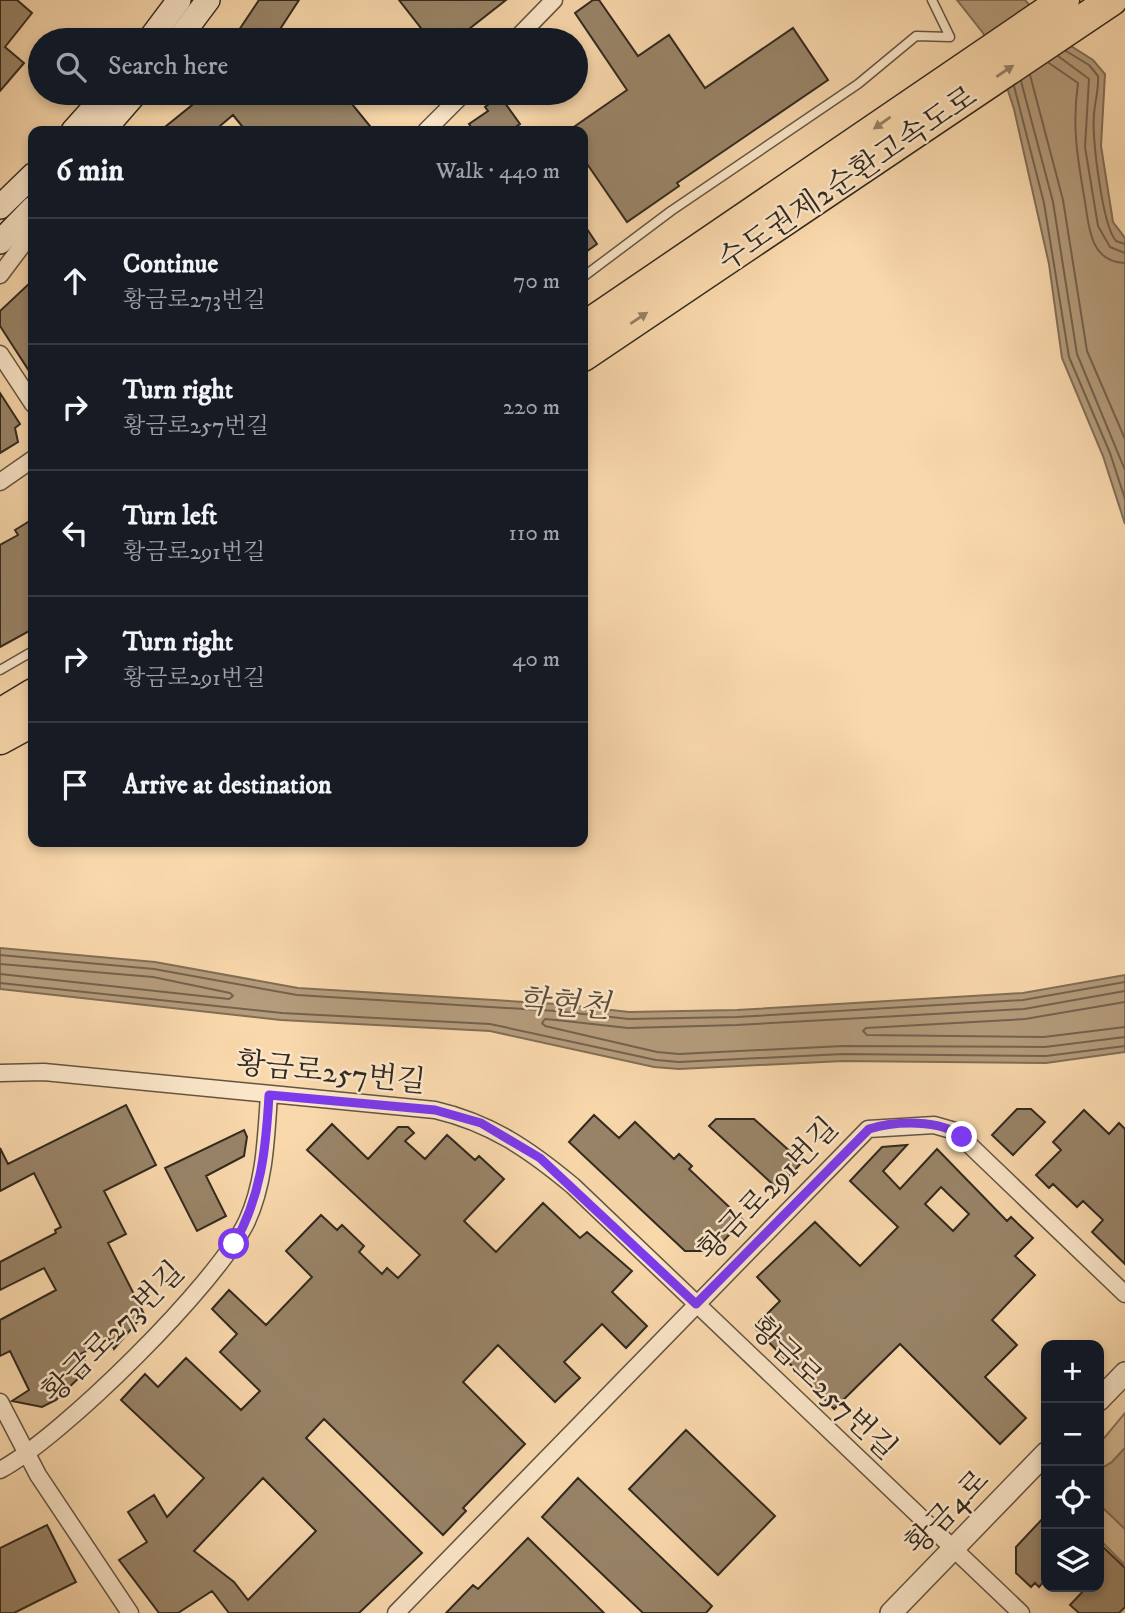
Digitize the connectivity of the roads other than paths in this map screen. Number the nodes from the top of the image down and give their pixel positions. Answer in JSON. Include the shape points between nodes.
{"nodes":[{"id":1,"x":179,"y":0,"type":"edge"},
{"id":2,"x":208,"y":0,"type":"edge"},
{"id":3,"x":554,"y":0,"type":"edge"},
{"id":4,"x":932,"y":0,"type":"edge"},
{"id":5,"x":1064,"y":0,"type":"edge"},
{"id":6,"x":1112,"y":0,"type":"edge"},
{"id":7,"x":158,"y":28,"type":"edge"},
{"id":8,"x":187,"y":28,"type":"edge"},
{"id":9,"x":527,"y":28,"type":"edge"},
{"id":10,"x":943,"y":96,"type":"junction"},
{"id":11,"x":96,"y":105,"type":"edge"},
{"id":12,"x":126,"y":105,"type":"edge"},
{"id":13,"x":452,"y":105,"type":"edge"},
{"id":14,"x":77,"y":126,"type":"edge"},
{"id":15,"x":107,"y":126,"type":"edge"},
{"id":16,"x":431,"y":126,"type":"edge"},
{"id":17,"x":28,"y":180,"type":"edge"},
{"id":18,"x":0,"y":207,"type":"edge"},
{"id":19,"x":28,"y":213,"type":"edge"},
{"id":20,"x":28,"y":238,"type":"edge"},
{"id":21,"x":0,"y":242,"type":"edge"},
{"id":22,"x":588,"y":272,"type":"edge"},
{"id":23,"x":0,"y":275,"type":"edge"},
{"id":24,"x":588,"y":325,"type":"edge"},
{"id":25,"x":588,"y":352,"type":"edge"},
{"id":26,"x":0,"y":354,"type":"edge"},
{"id":27,"x":28,"y":396,"type":"edge"},
{"id":28,"x":28,"y":462,"type":"edge"},
{"id":29,"x":0,"y":482,"type":"edge"},
{"id":30,"x":28,"y":654,"type":"edge"},
{"id":31,"x":0,"y":670,"type":"edge"},
{"id":32,"x":28,"y":697,"type":"edge"},
{"id":33,"x":0,"y":714,"type":"edge"},
{"id":34,"x":28,"y":724,"type":"edge"},
{"id":35,"x":0,"y":739,"type":"edge"},
{"id":36,"x":0,"y":1073,"type":"edge"},
{"id":37,"x":269,"y":1095,"type":"junction"},
{"id":38,"x":1125,"y":1294,"type":"edge"},
{"id":39,"x":696,"y":1304,"type":"junction"},
{"id":40,"x":1125,"y":1374,"type":"edge"},
{"id":41,"x":1104,"y":1395,"type":"edge"},
{"id":42,"x":0,"y":1402,"type":"edge"},
{"id":43,"x":25,"y":1453,"type":"junction"},
{"id":44,"x":1041,"y":1458,"type":"edge"},
{"id":45,"x":0,"y":1470,"type":"edge"},
{"id":46,"x":953,"y":1549,"type":"junction"},
{"id":47,"x":130,"y":1613,"type":"edge"},
{"id":48,"x":396,"y":1613,"type":"edge"},
{"id":49,"x":891,"y":1613,"type":"edge"},
{"id":50,"x":1021,"y":1613,"type":"edge"}],
"edges":[{"from":1,"to":7,"type":"main road"},
{"from":2,"to":8,"type":"main road"},
{"from":3,"to":9,"type":"street"},
{"from":4,"to":22,"type":"lane","via":[[950,37],[916,36],[858,84]]},
{"from":5,"to":10,"type":"highway","name":"수도권제2순환고속도로"},
{"from":10,"to":6,"type":"highway","name":"수도권제2순환고속도로","one_way":true},
{"from":10,"to":24,"type":"highway","name":"수도권제2순환고속도로","one_way":true},
{"from":25,"to":10,"type":"highway","name":"수도권제2순환고속도로","one_way":true},
{"from":11,"to":14,"type":"main road"},
{"from":12,"to":15,"type":"main road"},
{"from":13,"to":16,"type":"street"},
{"from":17,"to":18,"type":"main road"},
{"from":19,"to":21,"type":"main road"},
{"from":20,"to":23,"type":"street"},
{"from":26,"to":27,"type":"street"},
{"from":28,"to":29,"type":"street"},
{"from":30,"to":31,"type":"lane"},
{"from":32,"to":33,"type":"highway"},
{"from":34,"to":35,"type":"highway"},
{"from":36,"to":37,"type":"street","name":"황금로257번길","via":[[44,1072]]},
{"from":37,"to":39,"type":"street","name":"황금로257번길","via":[[435,1110],[499,1131],[573,1186]]},
{"from":37,"to":43,"type":"street","name":"황금로273번길","via":[[261,1180],[234,1244],[200,1288],[129,1360]]},
{"from":38,"to":39,"type":"street","name":"황금로291번길","via":[[955,1131],[934,1125],[886,1126],[861,1133]]},
{"from":39,"to":46,"type":"street","name":"황금로257번길"},
{"from":39,"to":48,"type":"street","name":"황금로291번길"},
{"from":40,"to":41,"type":"street"},
{"from":42,"to":43,"type":"street"},
{"from":43,"to":45,"type":"street","name":"황금로273번길"},
{"from":43,"to":47,"type":"street"},
{"from":44,"to":46,"type":"street","name":"황금4로"},
{"from":46,"to":49,"type":"street","name":"황금4로"},
{"from":46,"to":50,"type":"street","name":"황금로257번길"}]}
